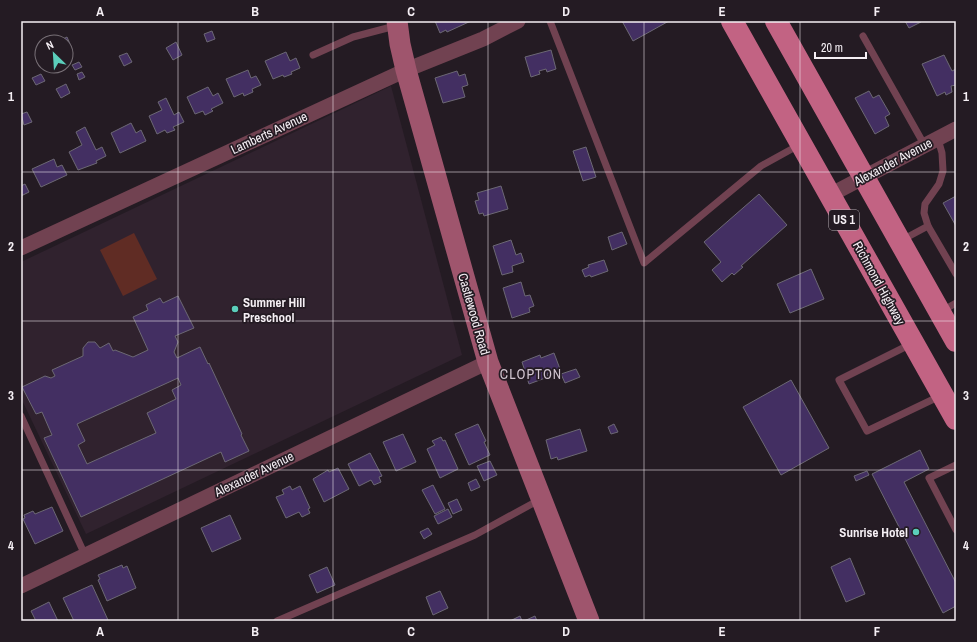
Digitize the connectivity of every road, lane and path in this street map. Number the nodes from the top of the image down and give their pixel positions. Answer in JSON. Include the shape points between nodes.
{"nodes":[{"id":1,"x":518,"y":21,"type":"edge"},
{"id":2,"x":550,"y":21,"type":"edge"},
{"id":3,"x":732,"y":21,"type":"edge"},
{"id":4,"x":776,"y":21,"type":"edge"},
{"id":5,"x":397,"y":23,"type":"edge"},
{"id":6,"x":863,"y":36,"type":"dead end"},
{"id":7,"x":313,"y":55,"type":"dead end"},
{"id":8,"x":406,"y":70,"type":"junction"},
{"id":9,"x":956,"y":129,"type":"edge"},
{"id":10,"x":931,"y":142,"type":"junction"},
{"id":11,"x":800,"y":144,"type":"junction"},
{"id":12,"x":864,"y":178,"type":"junction"},
{"id":13,"x":830,"y":195,"type":"junction"},
{"id":14,"x":928,"y":226,"type":"junction"},
{"id":15,"x":900,"y":241,"type":"junction"},
{"id":16,"x":21,"y":248,"type":"edge"},
{"id":17,"x":956,"y":274,"type":"edge"},
{"id":18,"x":948,"y":308,"type":"edge"},
{"id":19,"x":956,"y":341,"type":"edge"},
{"id":20,"x":913,"y":343,"type":"junction"},
{"id":21,"x":488,"y":362,"type":"junction"},
{"id":22,"x":942,"y":395,"type":"junction"},
{"id":23,"x":21,"y":416,"type":"edge"},
{"id":24,"x":956,"y":419,"type":"edge"},
{"id":25,"x":956,"y":464,"type":"edge"},
{"id":26,"x":541,"y":499,"type":"junction"},
{"id":27,"x":956,"y":530,"type":"edge"},
{"id":28,"x":85,"y":555,"type":"junction"},
{"id":29,"x":21,"y":586,"type":"edge"},
{"id":30,"x":277,"y":621,"type":"edge"},
{"id":31,"x":589,"y":621,"type":"edge"}],
"edges":[{"from":1,"to":8,"type":"street","name":"Lamberts Avenue","via":[[483,39]]},
{"from":2,"to":11,"type":"lane","via":[[644,263],[761,166]]},
{"from":3,"to":11,"type":"main road","name":"Richmond Highway","number":"US 1"},
{"from":4,"to":12,"type":"main road"},
{"from":5,"to":7,"type":"lane","via":[[353,37]]},
{"from":5,"to":8,"type":"street","name":"Castlewood Road"},
{"from":6,"to":10,"type":"lane"},
{"from":8,"to":16,"type":"street","name":"Lamberts Avenue"},
{"from":8,"to":21,"type":"street","name":"Castlewood Road"},
{"from":9,"to":10,"type":"street","name":"Alexander Avenue"},
{"from":10,"to":12,"type":"street","name":"Alexander Avenue"},
{"from":10,"to":14,"type":"lane","via":[[942,152],[943,171],[939,184],[925,204],[924,213]]},
{"from":11,"to":13,"type":"main road","name":"Richmond Highway","number":"US 1"},
{"from":12,"to":13,"type":"street","name":"Alexander Avenue"},
{"from":12,"to":15,"type":"main road"},
{"from":13,"to":20,"type":"main road","name":"Richmond Highway","number":"US 1"},
{"from":14,"to":15,"type":"lane"},
{"from":14,"to":17,"type":"lane"},
{"from":15,"to":18,"type":"main road"},
{"from":18,"to":19,"type":"main road"},
{"from":20,"to":22,"type":"main road","name":"Richmond Highway","number":"US 1"},
{"from":20,"to":22,"type":"lane","via":[[839,380],[868,432]]},
{"from":21,"to":26,"type":"street","name":"Castlewood Road"},
{"from":21,"to":28,"type":"street","name":"Alexander Avenue"},
{"from":22,"to":24,"type":"main road","name":"Richmond Highway","number":"US 1"},
{"from":23,"to":28,"type":"lane"},
{"from":25,"to":27,"type":"lane","via":[[929,478]]},
{"from":26,"to":30,"type":"lane","via":[[475,535]]},
{"from":26,"to":31,"type":"street","name":"Castlewood Road"},
{"from":28,"to":29,"type":"street","name":"Alexander Avenue"}]}
